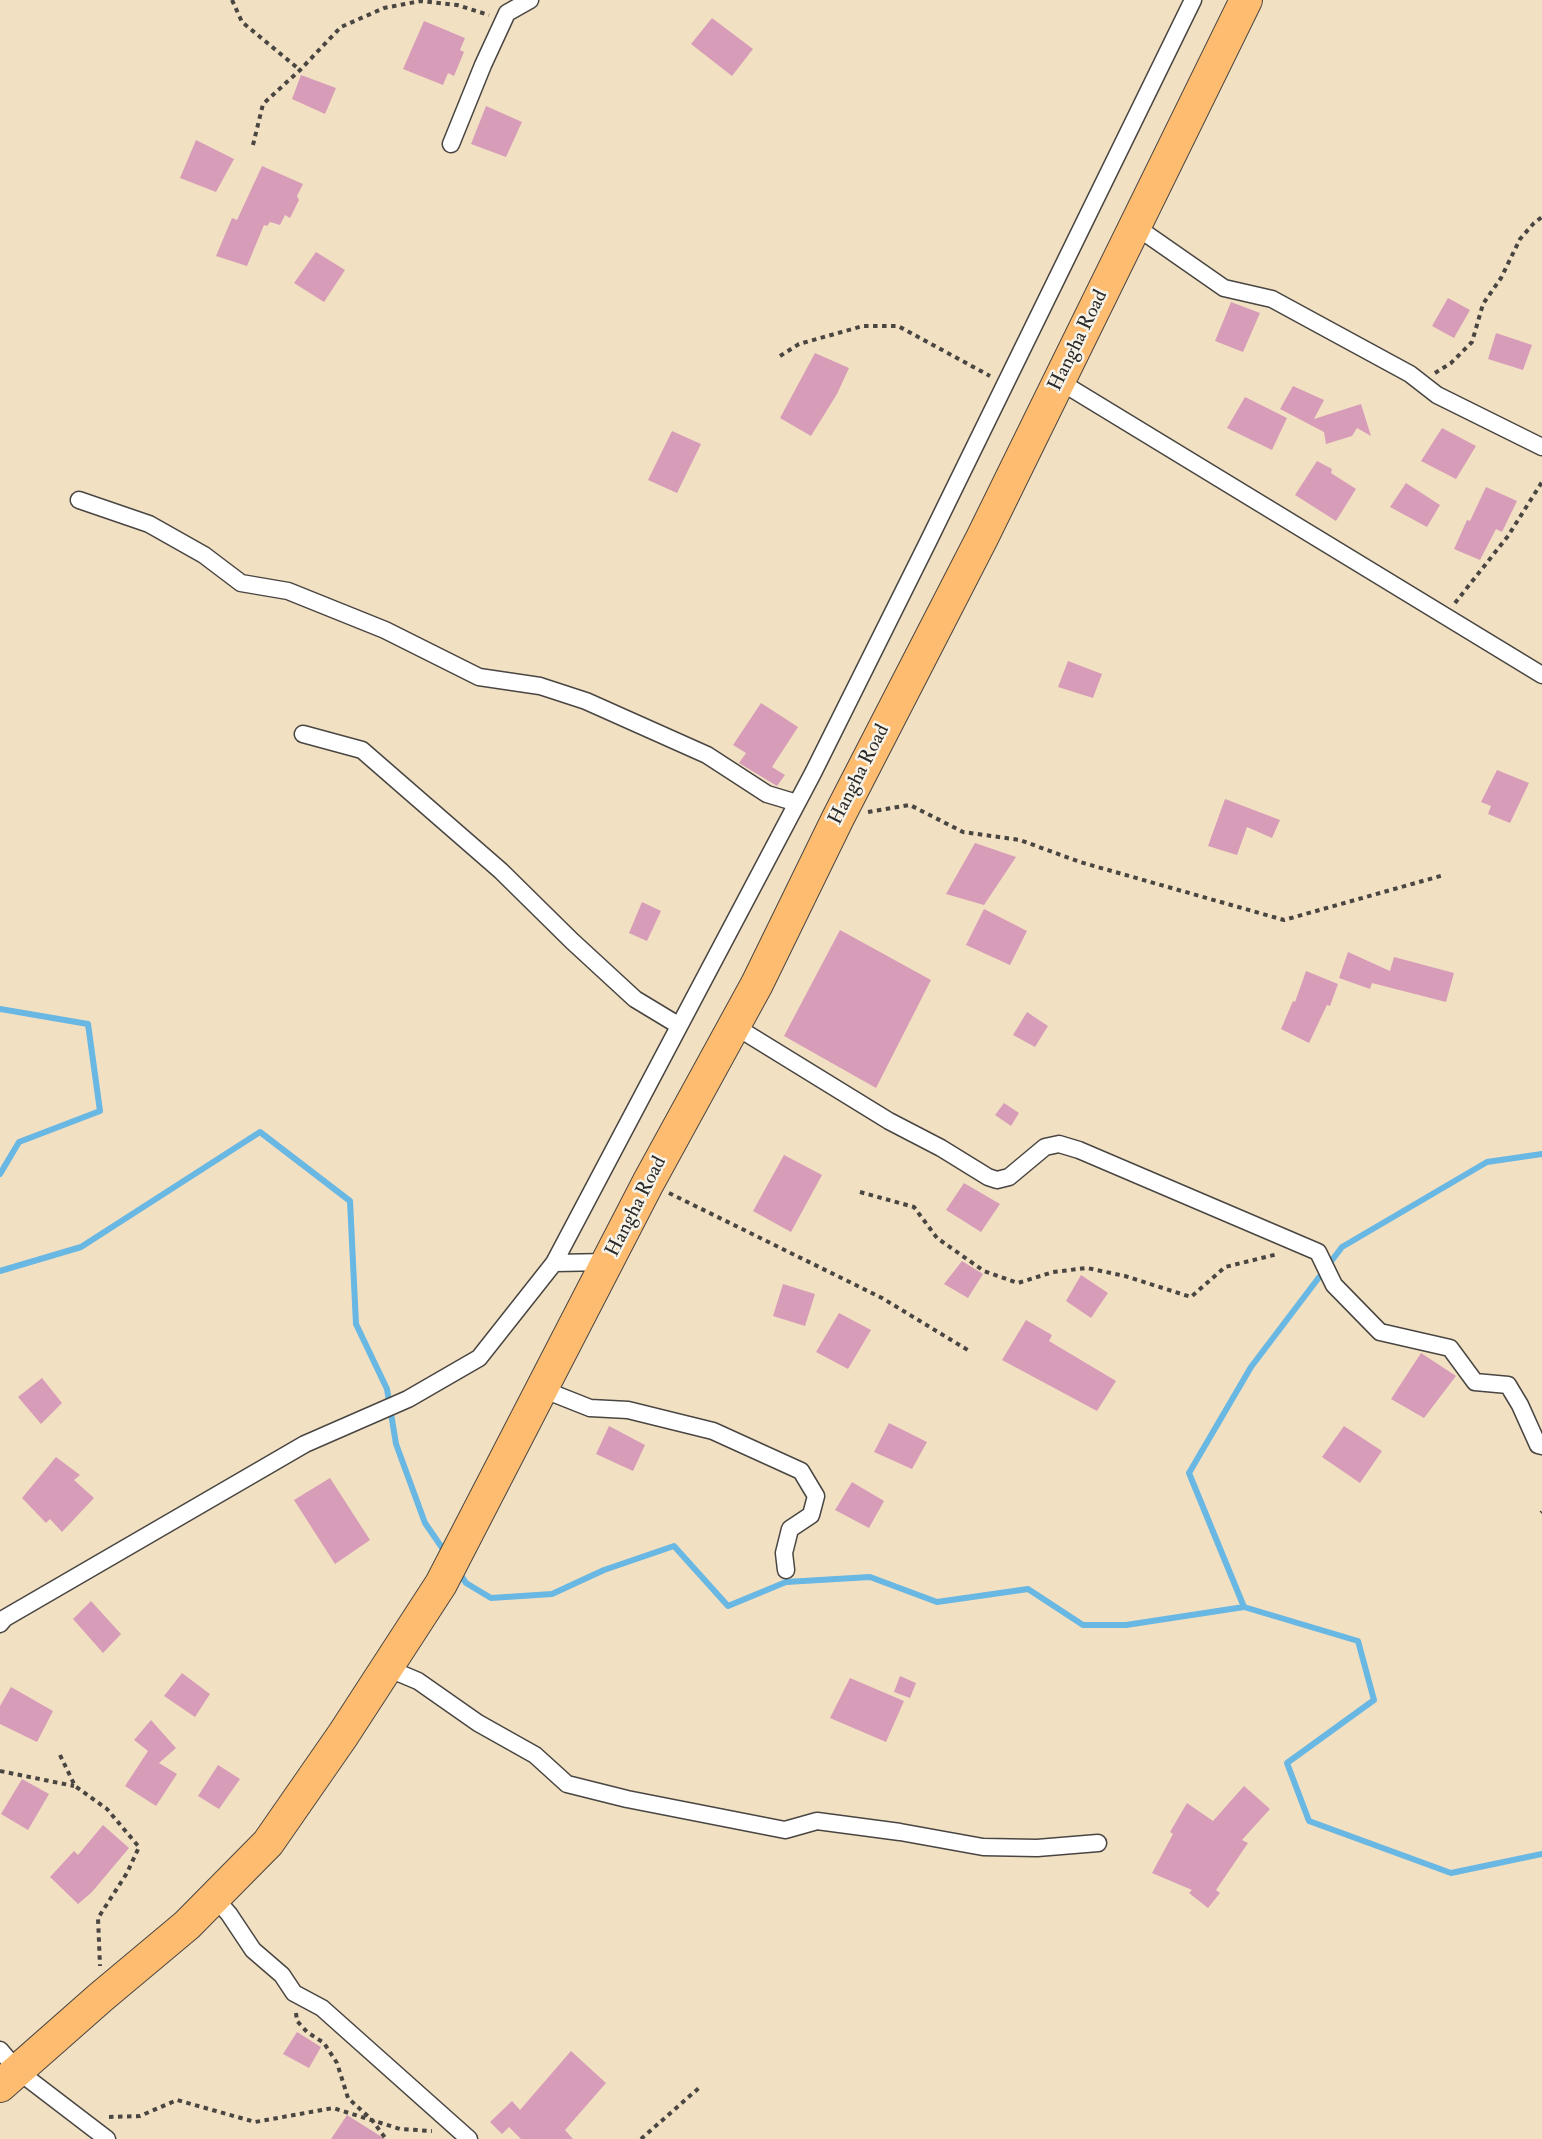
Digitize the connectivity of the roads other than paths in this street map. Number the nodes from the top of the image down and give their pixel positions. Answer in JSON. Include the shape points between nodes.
{"nodes":[{"id":1,"x":530,"y":0,"type":"edge"},
{"id":2,"x":1193,"y":0,"type":"edge"},
{"id":3,"x":1246,"y":0,"type":"edge"},
{"id":4,"x":451,"y":144,"type":"dead end"},
{"id":5,"x":1135,"y":226,"type":"junction"},
{"id":6,"x":1059,"y":381,"type":"junction"},
{"id":7,"x":1542,"y":447,"type":"edge"},
{"id":8,"x":79,"y":500,"type":"dead end"},
{"id":9,"x":1542,"y":675,"type":"edge"},
{"id":10,"x":303,"y":734,"type":"dead end"},
{"id":11,"x":796,"y":803,"type":"junction"},
{"id":12,"x":678,"y":1025,"type":"junction"},
{"id":13,"x":733,"y":1025,"type":"junction"},
{"id":14,"x":609,"y":1262,"type":"junction"},
{"id":15,"x":554,"y":1263,"type":"junction"},
{"id":16,"x":542,"y":1389,"type":"junction"},
{"id":17,"x":1542,"y":1446,"type":"edge"},
{"id":18,"x":786,"y":1570,"type":"dead end"},
{"id":19,"x":0,"y":1624,"type":"edge"},
{"id":20,"x":387,"y":1668,"type":"junction"},
{"id":21,"x":1098,"y":1843,"type":"dead end"},
{"id":22,"x":214,"y":1898,"type":"junction"},
{"id":23,"x":6,"y":2069,"type":"edge"},
{"id":24,"x":107,"y":2139,"type":"edge"},
{"id":25,"x":469,"y":2139,"type":"edge"}],
"edges":[{"from":1,"to":4,"type":"street","via":[[507,13]]},
{"from":2,"to":11,"type":"street"},
{"from":3,"to":5,"type":"highway","name":"Hangha Road"},
{"from":5,"to":6,"type":"highway","name":"Hangha Road"},
{"from":5,"to":7,"type":"street","via":[[1224,288],[1272,299],[1410,374],[1437,395]]},
{"from":6,"to":9,"type":"street"},
{"from":6,"to":13,"type":"highway","name":"Hangha Road"},
{"from":8,"to":11,"type":"street","via":[[149,524],[204,555],[241,583],[288,591],[385,630],[479,677],[540,686],[586,701],[707,755],[767,794]]},
{"from":10,"to":12,"type":"street","via":[[362,750],[501,871],[635,999]]},
{"from":11,"to":12,"type":"street"},
{"from":12,"to":15,"type":"street"},
{"from":13,"to":14,"type":"highway","name":"Hangha Road"},
{"from":13,"to":17,"type":"street","via":[[988,1177],[1009,1177],[1045,1147],[1059,1144],[1318,1252],[1335,1286],[1380,1332],[1450,1348],[1475,1382],[1508,1385],[1538,1445]]},
{"from":14,"to":15,"type":"street"},
{"from":14,"to":16,"type":"highway","name":"Hangha Road"},
{"from":15,"to":19,"type":"street","via":[[479,1358],[408,1399],[305,1444]]},
{"from":16,"to":18,"type":"street","via":[[590,1408],[628,1410],[713,1431],[801,1471],[816,1496],[811,1515],[790,1529],[784,1553]]},
{"from":16,"to":20,"type":"highway","name":"Hangha Road","via":[[463,1545]]},
{"from":20,"to":21,"type":"street","via":[[418,1681],[478,1723],[535,1755],[567,1784],[627,1799],[785,1830],[817,1821],[983,1847]]},
{"from":20,"to":22,"type":"highway","name":"Hangha Road","via":[[268,1844]]},
{"from":22,"to":23,"type":"highway","name":"Hangha Road","via":[[101,1997]]},
{"from":22,"to":25,"type":"street","via":[[253,1950],[282,1975],[294,1993],[322,2008]]},
{"from":23,"to":24,"type":"street"}]}
